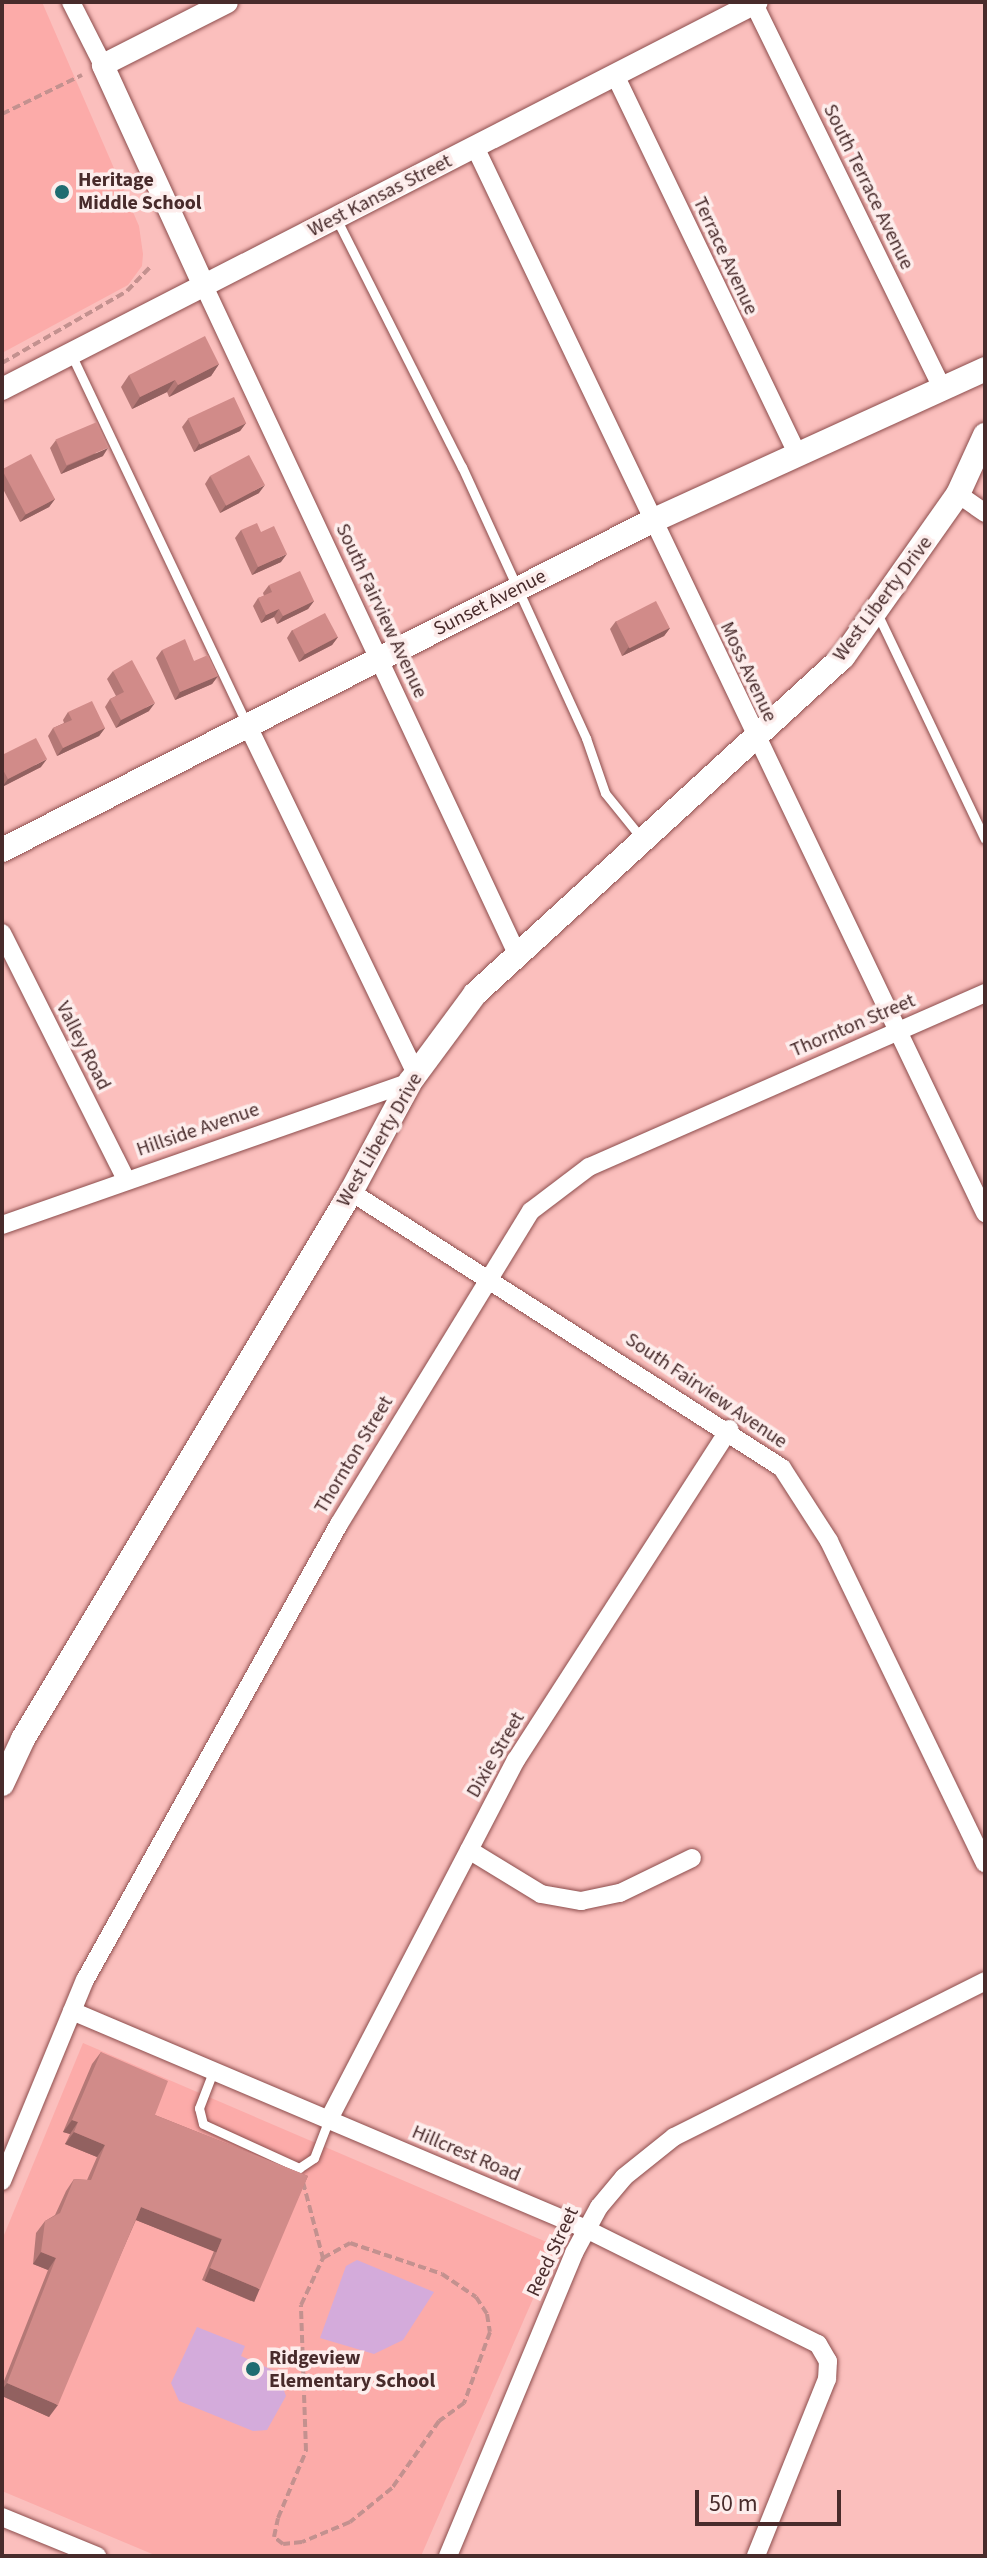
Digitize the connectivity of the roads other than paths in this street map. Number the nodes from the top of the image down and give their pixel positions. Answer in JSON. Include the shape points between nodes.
{"nodes":[{"id":1,"x":71,"y":2,"type":"edge"},
{"id":2,"x":227,"y":2,"type":"edge"},
{"id":3,"x":755,"y":3,"type":"edge"},
{"id":4,"x":103,"y":65,"type":"junction"},
{"id":5,"x":615,"y":75,"type":"junction"},
{"id":6,"x":475,"y":147,"type":"junction"},
{"id":7,"x":336,"y":218,"type":"junction"},
{"id":8,"x":204,"y":286,"type":"junction"},
{"id":9,"x":71,"y":354,"type":"junction"},
{"id":10,"x":985,"y":369,"type":"edge"},
{"id":11,"x":2,"y":389,"type":"edge"},
{"id":12,"x":943,"y":389,"type":"junction"},
{"id":13,"x":985,"y":435,"type":"edge"},
{"id":14,"x":798,"y":455,"type":"junction"},
{"id":15,"x":958,"y":494,"type":"junction"},
{"id":16,"x":985,"y":513,"type":"edge"},
{"id":17,"x":652,"y":521,"type":"junction"},
{"id":18,"x":518,"y":589,"type":"junction"},
{"id":19,"x":877,"y":613,"type":"junction"},
{"id":20,"x":380,"y":659,"type":"junction"},
{"id":21,"x":247,"y":724,"type":"junction"},
{"id":22,"x":755,"y":738,"type":"junction"},
{"id":23,"x":985,"y":839,"type":"edge"},
{"id":24,"x":643,"y":840,"type":"junction"},
{"id":25,"x":2,"y":850,"type":"edge"},
{"id":26,"x":2,"y":933,"type":"edge"},
{"id":27,"x":517,"y":954,"type":"junction"},
{"id":28,"x":985,"y":993,"type":"edge"},
{"id":29,"x":897,"y":1032,"type":"junction"},
{"id":30,"x":413,"y":1078,"type":"junction"},
{"id":31,"x":125,"y":1178,"type":"junction"},
{"id":32,"x":351,"y":1192,"type":"junction"},
{"id":33,"x":985,"y":1213,"type":"edge"},
{"id":34,"x":2,"y":1225,"type":"edge"},
{"id":35,"x":488,"y":1276,"type":"junction"},
{"id":36,"x":729,"y":1429,"type":"junction"},
{"id":37,"x":2,"y":1784,"type":"edge"},
{"id":38,"x":469,"y":1850,"type":"junction"},
{"id":39,"x":692,"y":1858,"type":"dead end"},
{"id":40,"x":985,"y":1863,"type":"edge"},
{"id":41,"x":985,"y":1981,"type":"edge"},
{"id":42,"x":72,"y":2011,"type":"junction"},
{"id":43,"x":214,"y":2069,"type":"junction"},
{"id":44,"x":329,"y":2119,"type":"junction"},
{"id":45,"x":2,"y":2181,"type":"edge"},
{"id":46,"x":586,"y":2229,"type":"junction"},
{"id":47,"x":2,"y":2517,"type":"edge"},
{"id":48,"x":97,"y":2556,"type":"edge"},
{"id":49,"x":448,"y":2556,"type":"edge"},
{"id":50,"x":756,"y":2556,"type":"edge"}],
"edges":[{"from":1,"to":4,"type":"street"},
{"from":2,"to":4,"type":"street"},
{"from":3,"to":5,"type":"street","name":"West Kansas Street"},
{"from":3,"to":12,"type":"street","name":"South Terrace Avenue"},
{"from":4,"to":8,"type":"street"},
{"from":5,"to":6,"type":"street","name":"West Kansas Street"},
{"from":5,"to":14,"type":"street","name":"Terrace Avenue"},
{"from":6,"to":7,"type":"street","name":"West Kansas Street"},
{"from":6,"to":17,"type":"street","name":"Moss Avenue"},
{"from":7,"to":8,"type":"street","name":"West Kansas Street"},
{"from":7,"to":18,"type":"lane"},
{"from":8,"to":9,"type":"street","name":"West Kansas Street"},
{"from":8,"to":20,"type":"street","name":"South Fairview Avenue"},
{"from":9,"to":11,"type":"street","name":"West Kansas Street"},
{"from":9,"to":21,"type":"lane"},
{"from":10,"to":12,"type":"main road","name":"Sunset Avenue"},
{"from":12,"to":14,"type":"main road","name":"Sunset Avenue"},
{"from":13,"to":15,"type":"main road","name":"West Liberty Drive"},
{"from":14,"to":17,"type":"main road","name":"Sunset Avenue"},
{"from":15,"to":16,"type":"street"},
{"from":15,"to":19,"type":"main road","name":"West Liberty Drive"},
{"from":17,"to":18,"type":"main road","name":"Sunset Avenue"},
{"from":17,"to":22,"type":"street","name":"Moss Avenue"},
{"from":18,"to":20,"type":"main road","name":"Sunset Avenue"},
{"from":18,"to":24,"type":"lane","via":[[605,793]]},
{"from":19,"to":22,"type":"main road","name":"West Liberty Drive","via":[[843,657]]},
{"from":19,"to":23,"type":"lane"},
{"from":20,"to":21,"type":"main road","name":"Sunset Avenue"},
{"from":20,"to":27,"type":"street","name":"South Fairview Avenue"},
{"from":21,"to":25,"type":"main road","name":"Sunset Avenue"},
{"from":21,"to":30,"type":"street"},
{"from":22,"to":24,"type":"main road","name":"West Liberty Drive"},
{"from":22,"to":29,"type":"street","name":"Moss Avenue"},
{"from":24,"to":27,"type":"main road","name":"West Liberty Drive"},
{"from":26,"to":31,"type":"street","name":"Valley Road"},
{"from":27,"to":30,"type":"main road","name":"West Liberty Drive","via":[[475,994]]},
{"from":28,"to":29,"type":"street","name":"Thornton Street"},
{"from":29,"to":33,"type":"street","name":"Moss Avenue"},
{"from":29,"to":35,"type":"street","name":"Thornton Street","via":[[589,1167],[531,1211]]},
{"from":30,"to":31,"type":"street","name":"Hillside Avenue"},
{"from":30,"to":32,"type":"main road","name":"West Liberty Drive"},
{"from":31,"to":34,"type":"street","name":"Hillside Avenue"},
{"from":32,"to":35,"type":"street","name":"South Fairview Avenue"},
{"from":32,"to":37,"type":"main road","name":"West Liberty Drive","via":[[23,1739]]},
{"from":35,"to":36,"type":"street","name":"South Fairview Avenue"},
{"from":35,"to":42,"type":"street","name":"Thornton Street","via":[[339,1524]]},
{"from":36,"to":38,"type":"street","name":"Dixie Street","via":[[516,1760]]},
{"from":36,"to":40,"type":"street","name":"South Fairview Avenue","via":[[782,1468],[807,1503]]},
{"from":38,"to":39,"type":"street","via":[[541,1894],[581,1901],[620,1893]]},
{"from":38,"to":44,"type":"street","name":"Dixie Street"},
{"from":41,"to":46,"type":"street","name":"Reed Street","via":[[674,2137],[624,2177]]},
{"from":42,"to":43,"type":"street","name":"Hillcrest Road"},
{"from":42,"to":45,"type":"street","name":"Thornton Street"},
{"from":43,"to":44,"type":"street","name":"Hillcrest Road"},
{"from":43,"to":44,"type":"lane","via":[[199,2108],[203,2124],[299,2168],[314,2158]]},
{"from":44,"to":46,"type":"street","name":"Hillcrest Road"},
{"from":46,"to":49,"type":"street","name":"Reed Street"},
{"from":46,"to":50,"type":"street","name":"Hillcrest Road","via":[[818,2344],[828,2361],[827,2379]]},
{"from":47,"to":48,"type":"street"}]}
